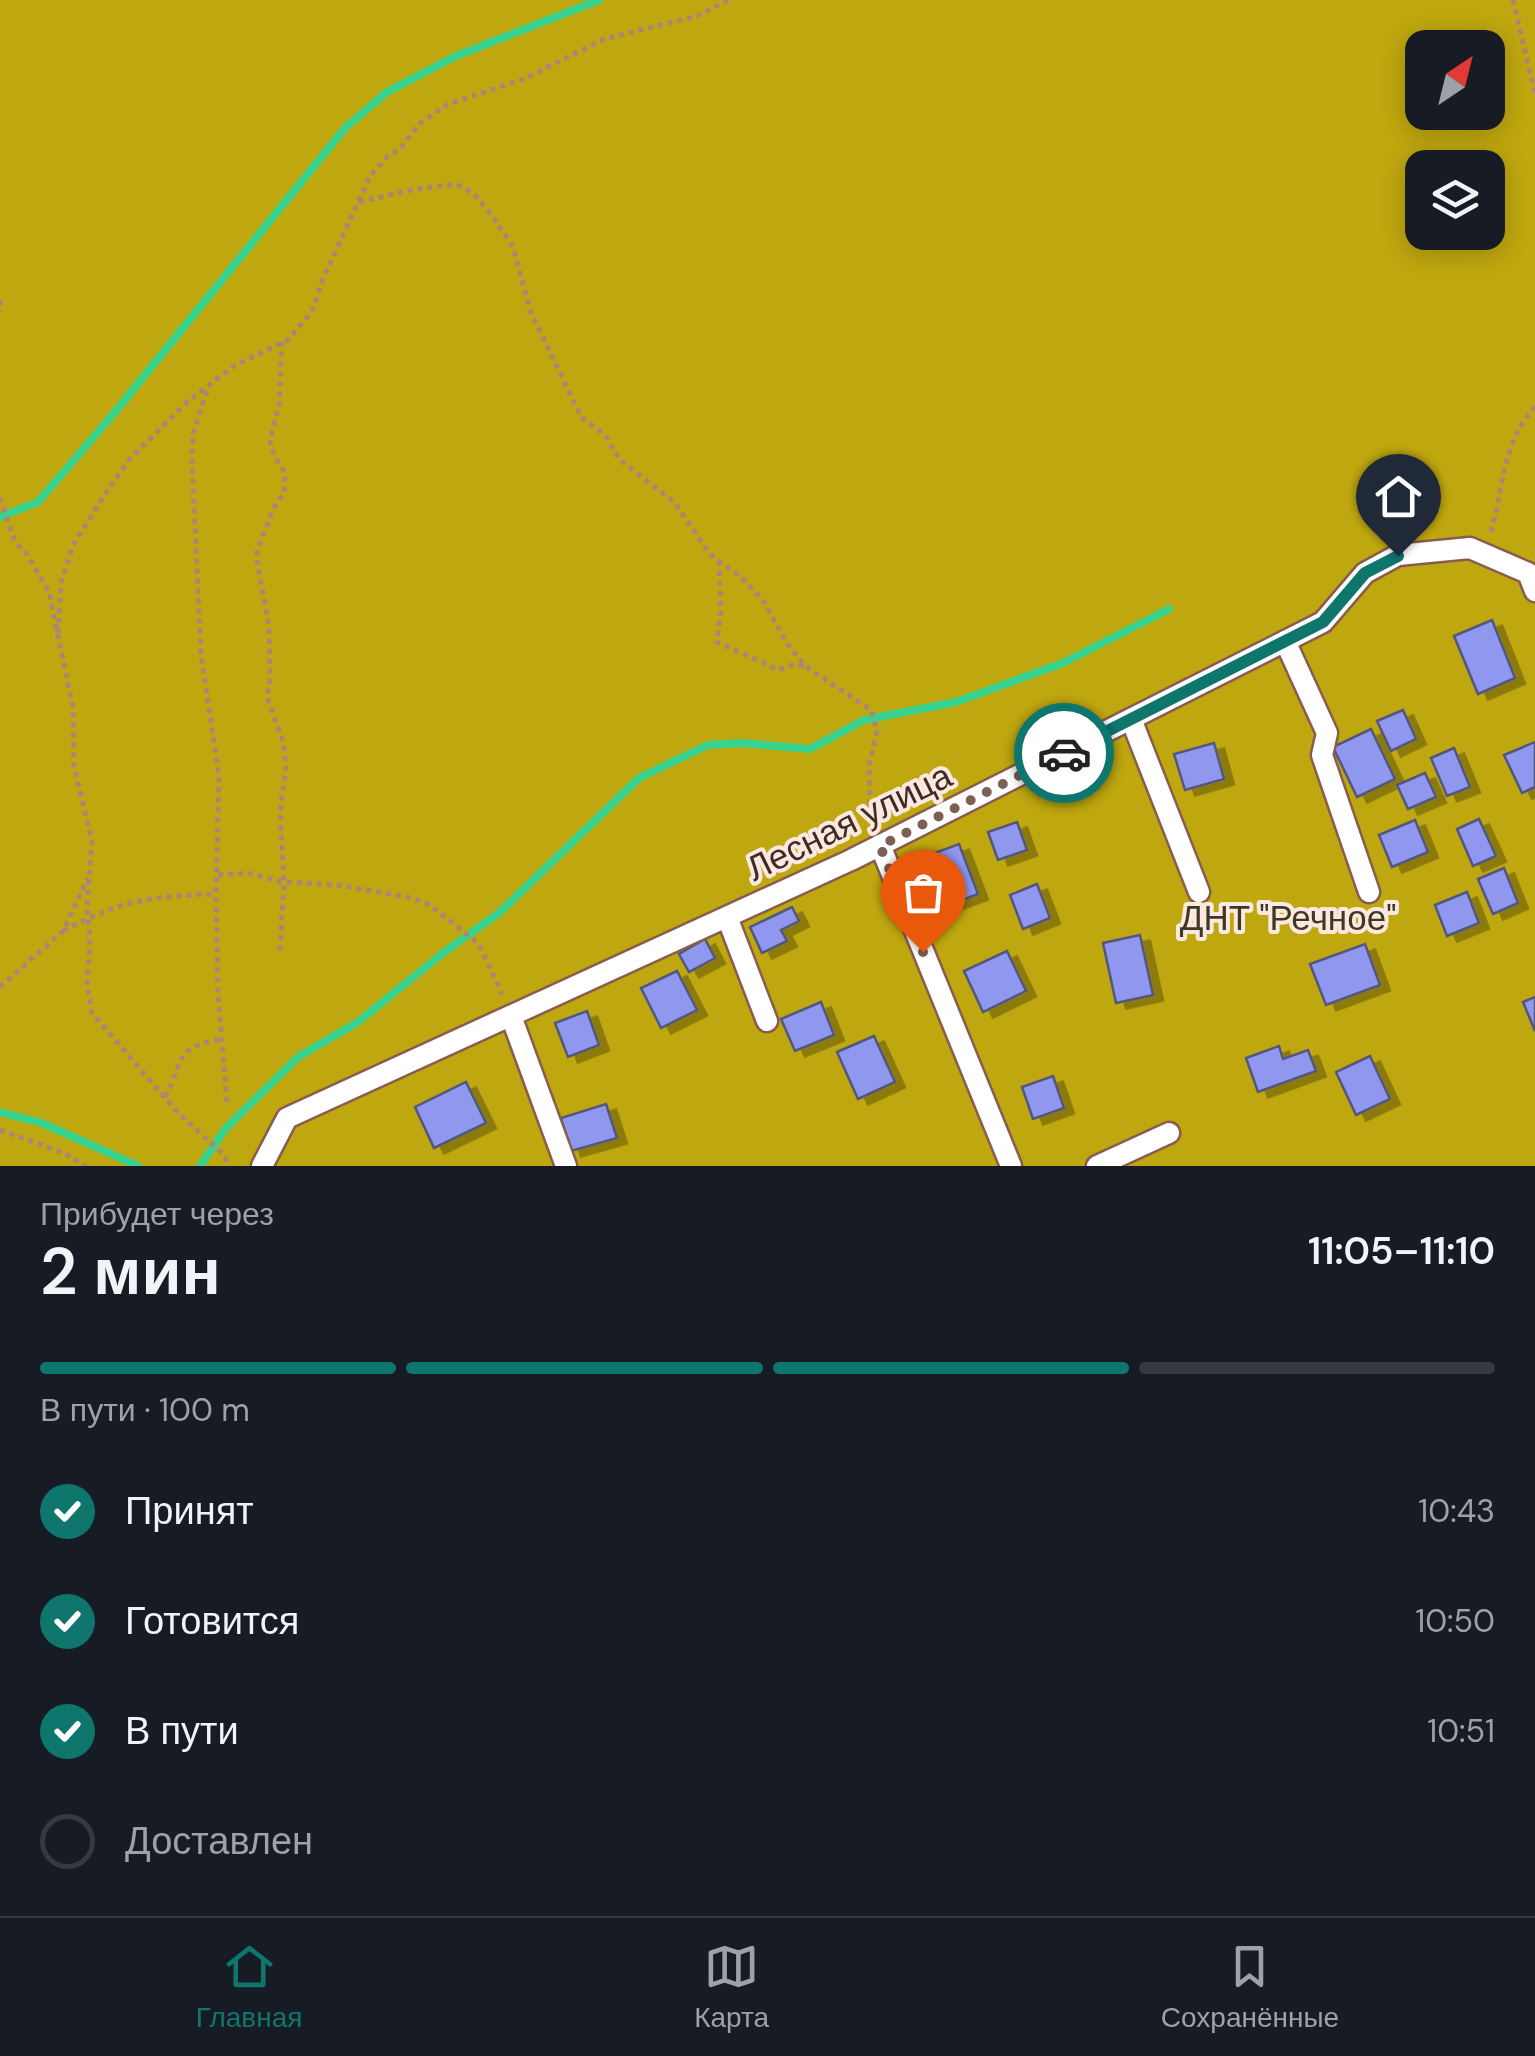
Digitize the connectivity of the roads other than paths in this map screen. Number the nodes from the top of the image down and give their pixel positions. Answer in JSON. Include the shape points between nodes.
{"nodes":[{"id":1,"x":1535,"y":590,"type":"edge"},
{"id":2,"x":1285,"y":641,"type":"junction"},
{"id":3,"x":1130,"y":719,"type":"junction"},
{"id":4,"x":880,"y":846,"type":"junction"},
{"id":5,"x":1199,"y":892,"type":"dead end"},
{"id":6,"x":1370,"y":892,"type":"dead end"},
{"id":7,"x":728,"y":916,"type":"junction"},
{"id":8,"x":511,"y":1016,"type":"junction"},
{"id":9,"x":767,"y":1021,"type":"dead end"},
{"id":10,"x":1168,"y":1134,"type":"dead end"},
{"id":11,"x":262,"y":1166,"type":"edge"},
{"id":12,"x":566,"y":1166,"type":"edge"},
{"id":13,"x":1011,"y":1166,"type":"edge"},
{"id":14,"x":1097,"y":1166,"type":"edge"}],
"edges":[{"from":1,"to":2,"type":"street","name":"Лесная улица","via":[[1528,574],[1478,551],[1398,556],[1365,573],[1323,622]]},
{"from":2,"to":3,"type":"street","name":"Лесная улица"},
{"from":2,"to":6,"type":"street","via":[[1327,734],[1322,756]]},
{"from":3,"to":4,"type":"street","name":"Лесная улица"},
{"from":3,"to":5,"type":"street"},
{"from":4,"to":7,"type":"street","name":"Лесная улица"},
{"from":4,"to":13,"type":"street"},
{"from":7,"to":8,"type":"street","name":"Лесная улица"},
{"from":7,"to":9,"type":"street"},
{"from":8,"to":11,"type":"street","name":"Лесная улица","via":[[287,1118]]},
{"from":8,"to":12,"type":"street"},
{"from":10,"to":14,"type":"street"}]}
